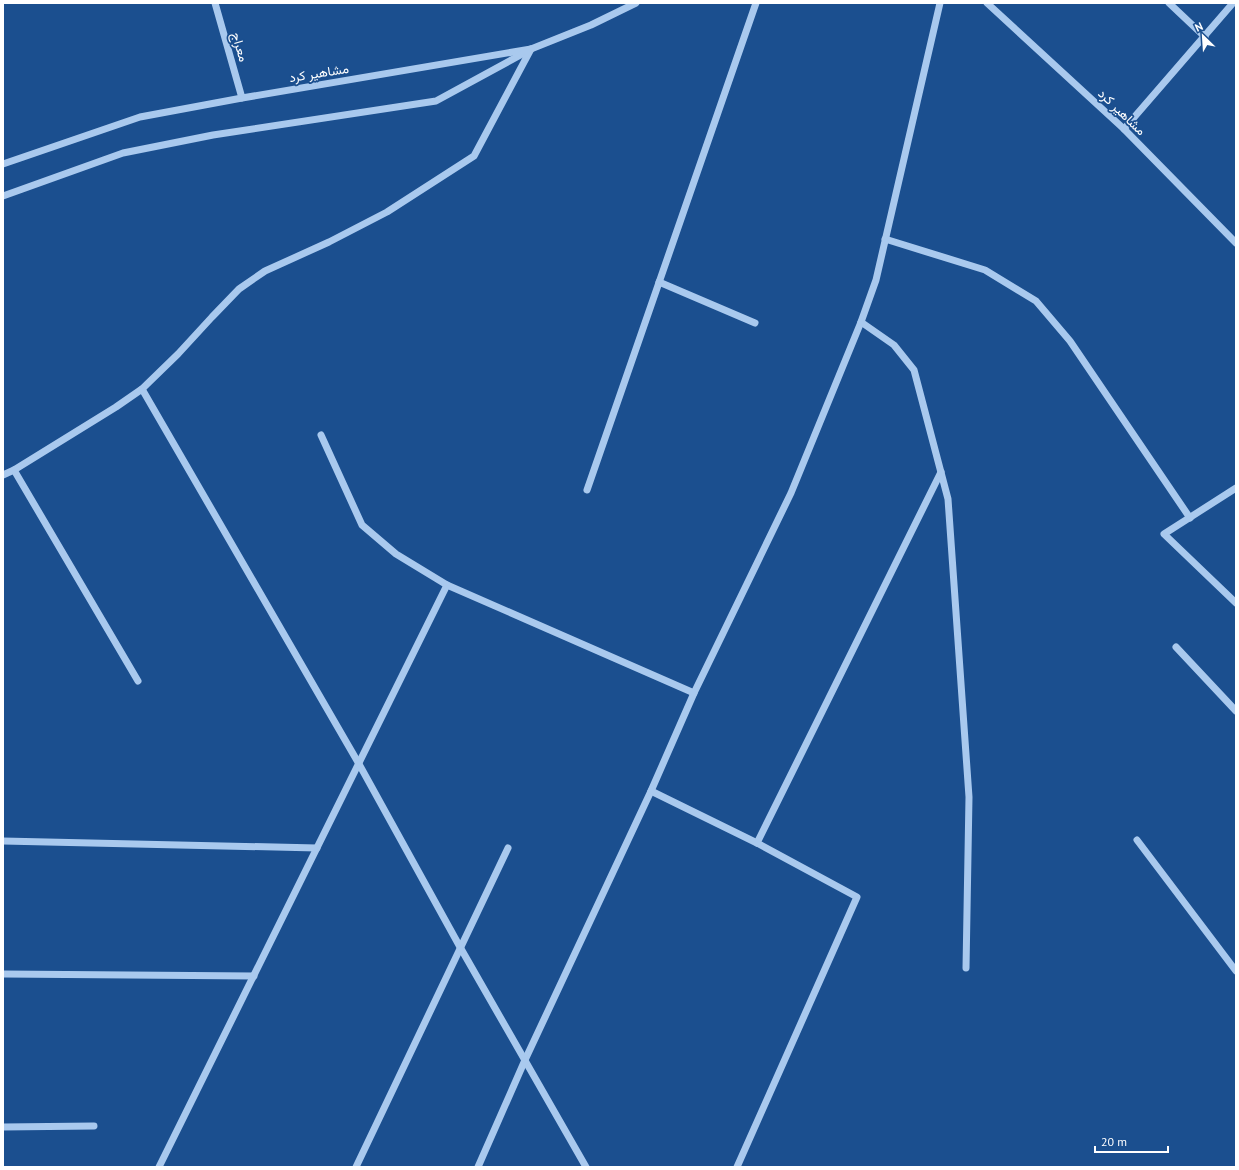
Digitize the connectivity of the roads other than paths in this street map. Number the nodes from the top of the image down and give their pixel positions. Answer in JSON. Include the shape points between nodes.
{"nodes":[{"id":1,"x":214,"y":3,"type":"edge"},
{"id":2,"x":756,"y":3,"type":"edge"},
{"id":3,"x":940,"y":3,"type":"edge"},
{"id":4,"x":987,"y":3,"type":"edge"},
{"id":5,"x":1169,"y":3,"type":"edge"},
{"id":6,"x":1233,"y":3,"type":"edge"},
{"id":7,"x":634,"y":4,"type":"edge"},
{"id":8,"x":1205,"y":37,"type":"junction"},
{"id":9,"x":531,"y":49,"type":"junction"},
{"id":10,"x":242,"y":98,"type":"junction"},
{"id":11,"x":1124,"y":129,"type":"junction"},
{"id":12,"x":3,"y":164,"type":"edge"},
{"id":13,"x":3,"y":196,"type":"edge"},
{"id":14,"x":885,"y":239,"type":"junction"},
{"id":15,"x":1236,"y":242,"type":"edge"},
{"id":16,"x":659,"y":282,"type":"junction"},
{"id":17,"x":861,"y":322,"type":"junction"},
{"id":18,"x":755,"y":323,"type":"dead end"},
{"id":19,"x":142,"y":389,"type":"junction"},
{"id":20,"x":320,"y":435,"type":"dead end"},
{"id":21,"x":14,"y":470,"type":"junction"},
{"id":22,"x":941,"y":472,"type":"junction"},
{"id":23,"x":3,"y":475,"type":"edge"},
{"id":24,"x":1236,"y":488,"type":"edge"},
{"id":25,"x":587,"y":490,"type":"dead end"},
{"id":26,"x":1190,"y":518,"type":"junction"},
{"id":27,"x":447,"y":585,"type":"junction"},
{"id":28,"x":1236,"y":603,"type":"edge"},
{"id":29,"x":1176,"y":647,"type":"dead end"},
{"id":30,"x":138,"y":681,"type":"dead end"},
{"id":31,"x":694,"y":693,"type":"junction"},
{"id":32,"x":1236,"y":711,"type":"edge"},
{"id":33,"x":359,"y":764,"type":"junction"},
{"id":34,"x":651,"y":791,"type":"junction"},
{"id":35,"x":1137,"y":840,"type":"dead end"},
{"id":36,"x":3,"y":842,"type":"edge"},
{"id":37,"x":757,"y":843,"type":"junction"},
{"id":38,"x":317,"y":848,"type":"junction"},
{"id":39,"x":508,"y":848,"type":"dead end"},
{"id":40,"x":460,"y":947,"type":"junction"},
{"id":41,"x":966,"y":968,"type":"dead end"},
{"id":42,"x":1236,"y":971,"type":"edge"},
{"id":43,"x":3,"y":974,"type":"edge"},
{"id":44,"x":254,"y":976,"type":"junction"},
{"id":45,"x":525,"y":1060,"type":"junction"},
{"id":46,"x":94,"y":1126,"type":"dead end"},
{"id":47,"x":3,"y":1127,"type":"edge"},
{"id":48,"x":159,"y":1167,"type":"edge"},
{"id":49,"x":356,"y":1167,"type":"edge"},
{"id":50,"x":478,"y":1167,"type":"edge"},
{"id":51,"x":586,"y":1167,"type":"edge"},
{"id":52,"x":737,"y":1167,"type":"edge"}],
"edges":[{"from":1,"to":10,"type":"street","name":"معراج"},
{"from":2,"to":16,"type":"street"},
{"from":3,"to":14,"type":"street"},
{"from":4,"to":11,"type":"street","name":"مشاهیر کرد"},
{"from":5,"to":8,"type":"street"},
{"from":6,"to":8,"type":"street"},
{"from":7,"to":9,"type":"street","name":"مشاهیر کرد","via":[[591,25]]},
{"from":8,"to":11,"type":"street"},
{"from":9,"to":10,"type":"street","name":"مشاهیر کرد"},
{"from":9,"to":13,"type":"street","via":[[436,101],[213,134],[123,153]]},
{"from":9,"to":19,"type":"street","via":[[474,156],[386,212],[265,271],[239,289]]},
{"from":10,"to":12,"type":"street","name":"مشاهیر کرد","via":[[140,117]]},
{"from":11,"to":15,"type":"street","name":"مشاهیر کرد"},
{"from":14,"to":17,"type":"street","via":[[876,280]]},
{"from":14,"to":26,"type":"street","via":[[985,270],[1036,301],[1070,341]]},
{"from":16,"to":18,"type":"street"},
{"from":16,"to":25,"type":"street"},
{"from":17,"to":22,"type":"street","via":[[894,345],[914,370]]},
{"from":17,"to":31,"type":"street","via":[[791,493]]},
{"from":19,"to":21,"type":"street"},
{"from":19,"to":33,"type":"street"},
{"from":20,"to":27,"type":"street","via":[[362,525],[396,554]]},
{"from":21,"to":23,"type":"street"},
{"from":21,"to":30,"type":"street"},
{"from":22,"to":37,"type":"street"},
{"from":22,"to":41,"type":"street","via":[[948,499],[969,797]]},
{"from":24,"to":26,"type":"street"},
{"from":26,"to":28,"type":"street","via":[[1164,534]]},
{"from":27,"to":31,"type":"street"},
{"from":27,"to":33,"type":"street"},
{"from":29,"to":32,"type":"street"},
{"from":31,"to":34,"type":"street"},
{"from":33,"to":38,"type":"street"},
{"from":33,"to":40,"type":"street"},
{"from":34,"to":37,"type":"street"},
{"from":34,"to":45,"type":"street"},
{"from":35,"to":42,"type":"street"},
{"from":36,"to":38,"type":"street"},
{"from":37,"to":52,"type":"street","via":[[858,897]]},
{"from":38,"to":44,"type":"street"},
{"from":39,"to":40,"type":"street"},
{"from":40,"to":45,"type":"street"},
{"from":40,"to":49,"type":"street"},
{"from":43,"to":44,"type":"street"},
{"from":44,"to":48,"type":"street"},
{"from":45,"to":50,"type":"street"},
{"from":45,"to":51,"type":"street"},
{"from":46,"to":47,"type":"street"}]}
